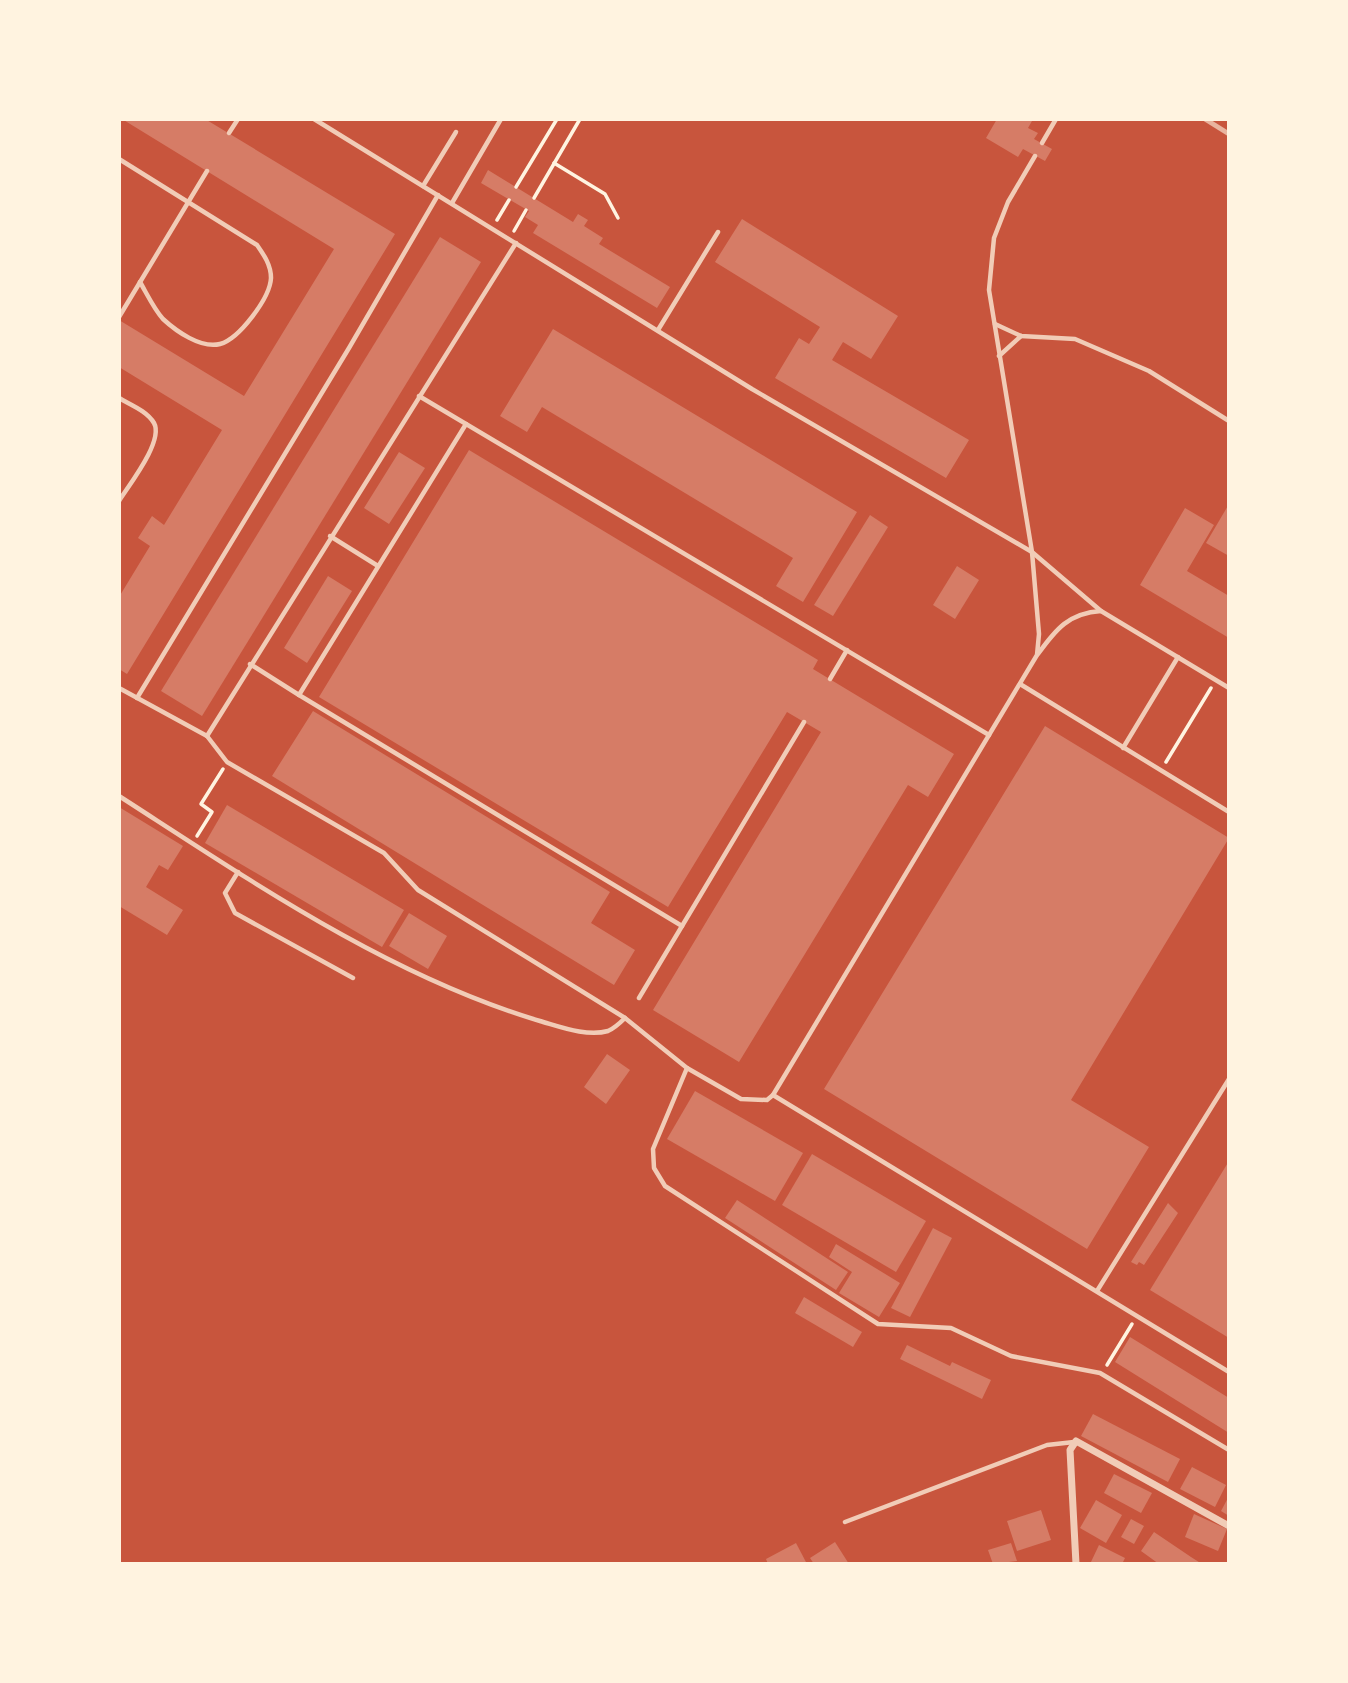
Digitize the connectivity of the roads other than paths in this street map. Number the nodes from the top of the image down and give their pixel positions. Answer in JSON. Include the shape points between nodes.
{"nodes":[{"id":1,"x":238,"y":119,"type":"edge"},
{"id":2,"x":314,"y":119,"type":"edge"},
{"id":3,"x":501,"y":119,"type":"edge"},
{"id":4,"x":1056,"y":119,"type":"edge"},
{"id":5,"x":456,"y":132,"type":"dead end"},
{"id":6,"x":229,"y":134,"type":"dead end"},
{"id":7,"x":1042,"y":143,"type":"dead end"},
{"id":8,"x":1035,"y":156,"type":"dead end"},
{"id":9,"x":119,"y":159,"type":"edge"},
{"id":10,"x":207,"y":171,"type":"dead end"},
{"id":11,"x":423,"y":186,"type":"junction"},
{"id":12,"x":438,"y":195,"type":"junction"},
{"id":13,"x":188,"y":202,"type":"junction"},
{"id":14,"x":452,"y":203,"type":"junction"},
{"id":15,"x":718,"y":232,"type":"dead end"},
{"id":16,"x":516,"y":243,"type":"junction"},
{"id":17,"x":141,"y":282,"type":"junction"},
{"id":18,"x":119,"y":317,"type":"edge"},
{"id":19,"x":994,"y":324,"type":"junction"},
{"id":20,"x":657,"y":330,"type":"junction"},
{"id":21,"x":1021,"y":336,"type":"junction"},
{"id":22,"x":999,"y":356,"type":"junction"},
{"id":23,"x":419,"y":396,"type":"junction"},
{"id":24,"x":119,"y":398,"type":"edge"},
{"id":25,"x":1229,"y":421,"type":"edge"},
{"id":26,"x":466,"y":424,"type":"junction"},
{"id":27,"x":119,"y":501,"type":"edge"},
{"id":28,"x":330,"y":536,"type":"junction"},
{"id":29,"x":1032,"y":551,"type":"junction"},
{"id":30,"x":378,"y":566,"type":"junction"},
{"id":31,"x":1101,"y":611,"type":"junction"},
{"id":32,"x":847,"y":650,"type":"junction"},
{"id":33,"x":1037,"y":655,"type":"junction"},
{"id":34,"x":1178,"y":657,"type":"junction"},
{"id":35,"x":250,"y":664,"type":"junction"},
{"id":36,"x":830,"y":679,"type":"dead end"},
{"id":37,"x":1020,"y":684,"type":"junction"},
{"id":38,"x":119,"y":688,"type":"edge"},
{"id":39,"x":1229,"y":688,"type":"edge"},
{"id":40,"x":299,"y":695,"type":"junction"},
{"id":41,"x":137,"y":698,"type":"junction"},
{"id":42,"x":803,"y":722,"type":"dead end"},
{"id":43,"x":989,"y":735,"type":"junction"},
{"id":44,"x":207,"y":736,"type":"junction"},
{"id":45,"x":1123,"y":748,"type":"junction"},
{"id":46,"x":119,"y":796,"type":"edge"},
{"id":47,"x":1229,"y":813,"type":"edge"},
{"id":48,"x":238,"y":872,"type":"junction"},
{"id":49,"x":682,"y":926,"type":"junction"},
{"id":50,"x":353,"y":978,"type":"dead end"},
{"id":51,"x":639,"y":998,"type":"dead end"},
{"id":52,"x":625,"y":1018,"type":"junction"},
{"id":53,"x":687,"y":1068,"type":"junction"},
{"id":54,"x":1229,"y":1079,"type":"edge"},
{"id":55,"x":773,"y":1095,"type":"junction"},
{"id":56,"x":1097,"y":1291,"type":"junction"},
{"id":57,"x":1229,"y":1372,"type":"edge"},
{"id":58,"x":1074,"y":1442,"type":"junction"},
{"id":59,"x":1229,"y":1450,"type":"edge"},
{"id":60,"x":845,"y":1522,"type":"dead end"},
{"id":61,"x":1229,"y":1526,"type":"edge"},
{"id":62,"x":1076,"y":1564,"type":"edge"}],
"edges":[{"from":1,"to":6,"type":"lane"},
{"from":2,"to":11,"type":"lane"},
{"from":3,"to":14,"type":"lane"},
{"from":4,"to":7,"type":"lane"},
{"from":5,"to":11,"type":"lane"},
{"from":8,"to":19,"type":"lane","via":[[993,238],[989,290]]},
{"from":9,"to":13,"type":"lane"},
{"from":10,"to":13,"type":"lane"},
{"from":11,"to":12,"type":"lane"},
{"from":12,"to":14,"type":"lane"},
{"from":12,"to":41,"type":"lane"},
{"from":13,"to":17,"type":"lane"},
{"from":13,"to":17,"type":"lane","via":[[257,244],[268,260],[271,280],[262,300],[240,333],[220,344],[206,344],[162,318]]},
{"from":14,"to":16,"type":"lane"},
{"from":15,"to":20,"type":"lane"},
{"from":16,"to":20,"type":"lane"},
{"from":16,"to":23,"type":"lane"},
{"from":17,"to":18,"type":"lane"},
{"from":19,"to":21,"type":"lane"},
{"from":19,"to":22,"type":"lane"},
{"from":20,"to":29,"type":"lane"},
{"from":21,"to":22,"type":"lane"},
{"from":21,"to":25,"type":"lane","via":[[1075,339],[1149,371]]},
{"from":22,"to":29,"type":"lane"},
{"from":23,"to":26,"type":"lane"},
{"from":23,"to":28,"type":"lane"},
{"from":24,"to":27,"type":"lane","via":[[145,413],[156,425],[156,438]]},
{"from":26,"to":30,"type":"lane"},
{"from":26,"to":32,"type":"lane"},
{"from":28,"to":30,"type":"lane"},
{"from":28,"to":35,"type":"lane"},
{"from":29,"to":31,"type":"lane"},
{"from":29,"to":33,"type":"lane"},
{"from":30,"to":40,"type":"lane"},
{"from":31,"to":33,"type":"lane","via":[[1071,617]]},
{"from":31,"to":34,"type":"lane"},
{"from":32,"to":36,"type":"lane"},
{"from":32,"to":43,"type":"lane"},
{"from":33,"to":37,"type":"lane"},
{"from":34,"to":39,"type":"lane"},
{"from":34,"to":45,"type":"lane"},
{"from":35,"to":40,"type":"lane"},
{"from":35,"to":44,"type":"lane"},
{"from":37,"to":43,"type":"lane"},
{"from":37,"to":45,"type":"lane"},
{"from":38,"to":41,"type":"lane"},
{"from":40,"to":49,"type":"lane"},
{"from":41,"to":44,"type":"lane"},
{"from":42,"to":49,"type":"lane"},
{"from":43,"to":55,"type":"lane"},
{"from":44,"to":52,"type":"lane","via":[[227,762],[384,853],[418,890]]},
{"from":45,"to":47,"type":"lane"},
{"from":46,"to":48,"type":"lane"},
{"from":48,"to":50,"type":"lane","via":[[225,893],[235,912]]},
{"from":48,"to":52,"type":"lane","via":[[363,945],[485,1005],[569,1030],[609,1030]]},
{"from":49,"to":51,"type":"lane"},
{"from":52,"to":53,"type":"lane"},
{"from":53,"to":55,"type":"lane","via":[[741,1099],[758,1101]]},
{"from":53,"to":59,"type":"lane","via":[[653,1149],[654,1168],[665,1186],[878,1324],[951,1328],[1011,1356],[1100,1373]]},
{"from":54,"to":56,"type":"lane"},
{"from":55,"to":56,"type":"lane"},
{"from":56,"to":57,"type":"lane"},
{"from":58,"to":60,"type":"lane","via":[[1047,1445]]},
{"from":58,"to":61,"type":"street","via":[[1083,1442]]},
{"from":58,"to":62,"type":"street","via":[[1070,1450]]}]}
